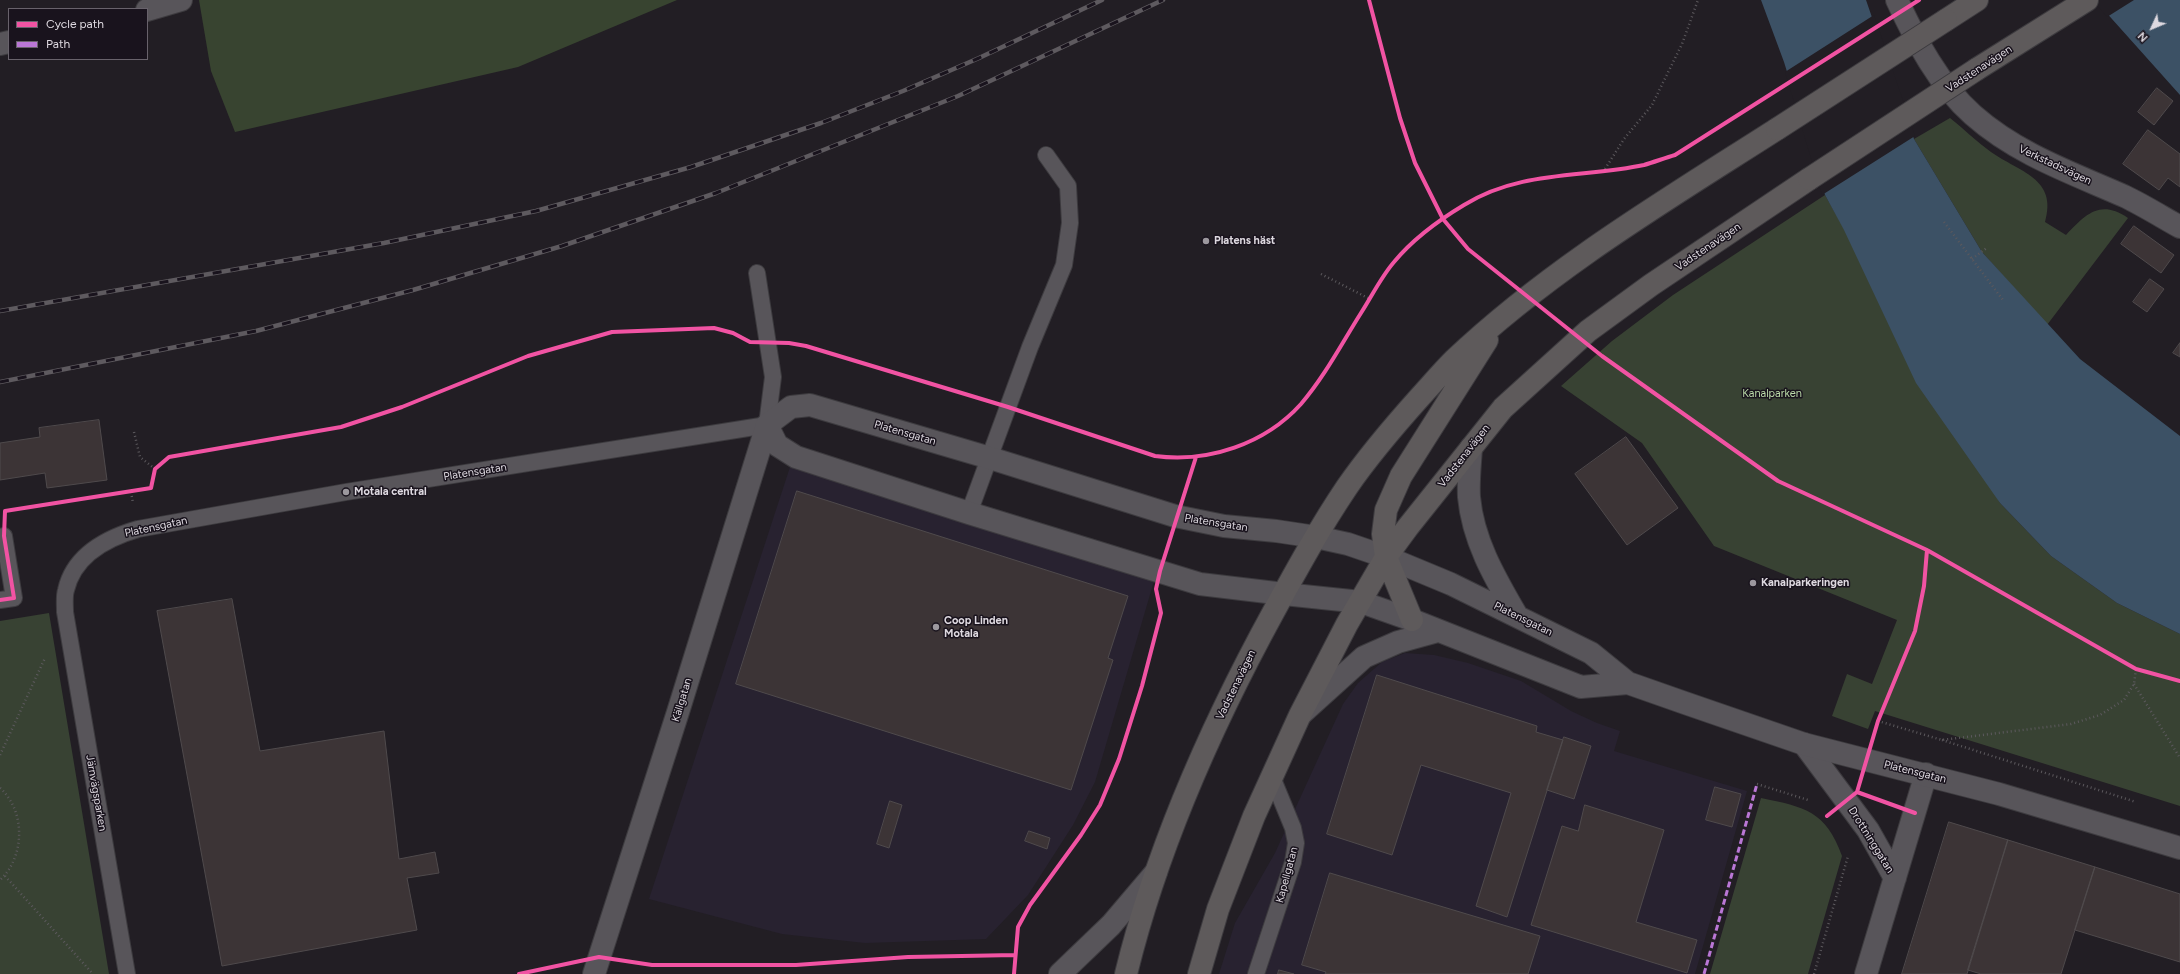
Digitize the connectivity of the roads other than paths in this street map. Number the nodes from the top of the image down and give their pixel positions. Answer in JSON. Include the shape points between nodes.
{"nodes":[{"id":1,"x":181,"y":0,"type":"edge"},
{"id":2,"x":1897,"y":0,"type":"edge"},
{"id":3,"x":1977,"y":0,"type":"edge"},
{"id":4,"x":2087,"y":0,"type":"edge"},
{"id":5,"x":148,"y":10,"type":"edge"},
{"id":6,"x":1046,"y":155,"type":"dead end"},
{"id":7,"x":2180,"y":227,"type":"edge"},
{"id":8,"x":757,"y":273,"type":"dead end"},
{"id":9,"x":1500,"y":320,"type":"junction"},
{"id":10,"x":768,"y":425,"type":"junction"},
{"id":11,"x":1471,"y":448,"type":"junction"},
{"id":12,"x":990,"y":458,"type":"junction"},
{"id":13,"x":969,"y":513,"type":"junction"},
{"id":14,"x":0,"y":537,"type":"edge"},
{"id":15,"x":1316,"y":537,"type":"junction"},
{"id":16,"x":1386,"y":557,"type":"junction"},
{"id":17,"x":1284,"y":594,"type":"junction"},
{"id":18,"x":0,"y":600,"type":"edge"},
{"id":19,"x":1361,"y":602,"type":"junction"},
{"id":20,"x":65,"y":612,"type":"joint"},
{"id":21,"x":1517,"y":616,"type":"junction"},
{"id":22,"x":1412,"y":620,"type":"junction"},
{"id":23,"x":1438,"y":631,"type":"junction"},
{"id":24,"x":1628,"y":683,"type":"junction"},
{"id":25,"x":1300,"y":715,"type":"junction"},
{"id":26,"x":1804,"y":744,"type":"junction"},
{"id":27,"x":1926,"y":774,"type":"junction"},
{"id":28,"x":1272,"y":777,"type":"junction"},
{"id":29,"x":2180,"y":848,"type":"edge"},
{"id":30,"x":1156,"y":872,"type":"junction"},
{"id":31,"x":1895,"y":878,"type":"junction"},
{"id":32,"x":127,"y":974,"type":"edge"},
{"id":33,"x":594,"y":974,"type":"edge"},
{"id":34,"x":1060,"y":974,"type":"edge"},
{"id":35,"x":1126,"y":974,"type":"edge"},
{"id":36,"x":1199,"y":974,"type":"edge"},
{"id":37,"x":1256,"y":974,"type":"edge"},
{"id":38,"x":1866,"y":974,"type":"edge"}],
"edges":[{"from":1,"to":5,"type":"street"},
{"from":2,"to":7,"type":"street","name":"Verkstadsvägen","via":[[1912,33],[1929,61],[1972,115],[2027,154],[2126,197]]},
{"from":3,"to":9,"type":"main road","name":"Vadstenavägen","bridge":true,"via":[[1616,234]]},
{"from":4,"to":11,"type":"main road","name":"Vadstenavägen","bridge":true,"via":[[1809,179],[1651,285],[1588,331],[1503,408]]},
{"from":6,"to":12,"type":"lane","via":[[1068,186],[1070,223],[1064,265]]},
{"from":8,"to":10,"type":"lane","via":[[773,377]]},
{"from":9,"to":15,"type":"main road","name":"Vadstenavägen","via":[[1453,361],[1393,427],[1348,486]]},
{"from":9,"to":16,"type":"main road","name":"Vadstenavägen","via":[[1400,476],[1386,510],[1383,534]]},
{"from":10,"to":12,"type":"street","name":"Platensgatan","via":[[792,407],[810,405]]},
{"from":10,"to":13,"type":"street","name":"Platensgatan","via":[[778,445],[796,457]]},
{"from":10,"to":20,"type":"lane","name":"Platensgatan","via":[[346,492],[138,529],[117,535],[98,546],[72,570],[65,591]]},
{"from":10,"to":33,"type":"street","name":"Källgatan"},
{"from":11,"to":16,"type":"main road","name":"Vadstenavägen"},
{"from":11,"to":21,"type":"street","via":[[1469,496],[1476,536],[1493,574]]},
{"from":12,"to":13,"type":"lane"},
{"from":12,"to":15,"type":"street","name":"Platensgatan","via":[[1176,516],[1224,526]]},
{"from":13,"to":17,"type":"street","name":"Platensgatan","via":[[1200,584]]},
{"from":14,"to":18,"type":"lane","via":[[4,536],[14,598]]},
{"from":15,"to":16,"type":"street","name":"Platensgatan","via":[[1348,544]]},
{"from":15,"to":17,"type":"main road","name":"Vadstenavägen"},
{"from":16,"to":19,"type":"main road","name":"Vadstenavägen"},
{"from":16,"to":21,"type":"street","name":"Platensgatan","via":[[1451,584]]},
{"from":16,"to":22,"type":"main road","name":"Vadstenavägen"},
{"from":17,"to":19,"type":"street","name":"Platensgatan"},
{"from":17,"to":30,"type":"main road","name":"Vadstenavägen","via":[[1196,769]]},
{"from":19,"to":22,"type":"street","name":"Platensgatan"},
{"from":19,"to":25,"type":"main road","name":"Vadstenavägen"},
{"from":20,"to":32,"type":"lane","name":"Järnvägsparken"},
{"from":21,"to":24,"type":"street","name":"Platensgatan","via":[[1592,653]]},
{"from":22,"to":23,"type":"street","name":"Platensgatan"},
{"from":23,"to":24,"type":"street","name":"Platensgatan","via":[[1580,686]]},
{"from":23,"to":25,"type":"street","via":[[1398,642],[1364,657]]},
{"from":24,"to":26,"type":"street","name":"Platensgatan"},
{"from":25,"to":28,"type":"main road","name":"Vadstenavägen"},
{"from":26,"to":27,"type":"street","name":"Platensgatan"},
{"from":26,"to":31,"type":"street","name":"Drottninggatan","via":[[1868,830]]},
{"from":27,"to":29,"type":"street","name":"Platensgatan"},
{"from":27,"to":31,"type":"street","name":"Drottninggatan"},
{"from":28,"to":36,"type":"main road","name":"Vadstenavägen","via":[[1218,909]]},
{"from":28,"to":37,"type":"lane","name":"Kapellgatan","via":[[1293,828],[1296,843],[1293,862]]},
{"from":30,"to":34,"type":"street","via":[[1111,925]]},
{"from":30,"to":35,"type":"main road","name":"Vadstenavägen","via":[[1135,934]]},
{"from":31,"to":38,"type":"street","name":"Drottninggatan"}]}
